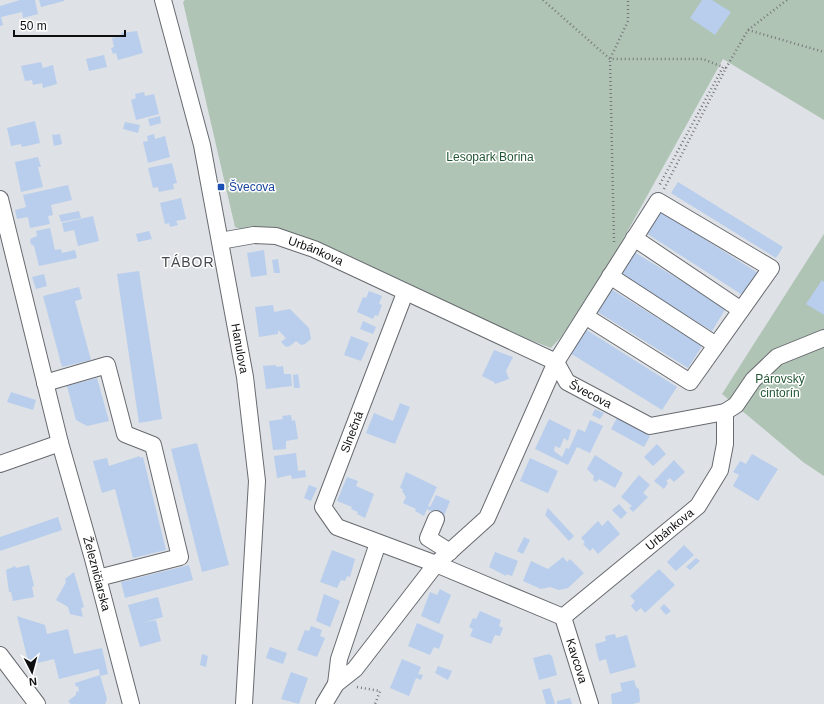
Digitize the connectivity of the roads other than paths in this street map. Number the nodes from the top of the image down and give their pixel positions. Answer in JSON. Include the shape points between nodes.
{"nodes":[{"id":1,"x":163,"y":0,"type":"edge"},
{"id":2,"x":0,"y":199,"type":"edge"},
{"id":3,"x":634,"y":238,"type":"junction"},
{"id":4,"x":220,"y":242,"type":"junction"},
{"id":5,"x":610,"y":276,"type":"junction"},
{"id":6,"x":405,"y":293,"type":"junction"},
{"id":7,"x":741,"y":310,"type":"junction"},
{"id":8,"x":585,"y":316,"type":"junction"},
{"id":9,"x":824,"y":338,"type":"edge"},
{"id":10,"x":716,"y":345,"type":"junction"},
{"id":11,"x":556,"y":362,"type":"junction"},
{"id":12,"x":45,"y":383,"type":"junction"},
{"id":13,"x":725,"y":412,"type":"junction"},
{"id":14,"x":60,"y":443,"type":"junction"},
{"id":15,"x":0,"y":464,"type":"edge"},
{"id":16,"x":436,"y":520,"type":"dead end"},
{"id":17,"x":378,"y":543,"type":"junction"},
{"id":18,"x":450,"y":552,"type":"junction"},
{"id":19,"x":436,"y":564,"type":"junction"},
{"id":20,"x":98,"y":578,"type":"junction"},
{"id":21,"x":563,"y":617,"type":"junction"},
{"id":22,"x":0,"y":655,"type":"edge"},
{"id":23,"x":336,"y":684,"type":"junction"},
{"id":24,"x":37,"y":704,"type":"edge"},
{"id":25,"x":131,"y":704,"type":"edge"},
{"id":26,"x":244,"y":704,"type":"edge"},
{"id":27,"x":324,"y":704,"type":"edge"},
{"id":28,"x":590,"y":704,"type":"edge"}],
"edges":[{"from":1,"to":4,"type":"street","name":"Hanulova","via":[[202,145]]},
{"from":2,"to":12,"type":"street","name":"Železničiarska"},
{"from":3,"to":5,"type":"street"},
{"from":3,"to":7,"type":"street"},
{"from":3,"to":7,"type":"street","via":[[657,196],[771,268]]},
{"from":4,"to":6,"type":"street","name":"Urbánkova","via":[[254,235],[276,236],[314,249]]},
{"from":4,"to":26,"type":"street","name":"Hanulova","via":[[245,377],[257,481]]},
{"from":5,"to":8,"type":"street"},
{"from":5,"to":10,"type":"street"},
{"from":6,"to":11,"type":"street"},
{"from":6,"to":17,"type":"street","name":"Slnečná","via":[[323,507],[337,527]]},
{"from":7,"to":10,"type":"street"},
{"from":8,"to":10,"type":"street","via":[[690,382]]},
{"from":8,"to":11,"type":"street"},
{"from":9,"to":13,"type":"street","via":[[777,358],[753,380],[736,405]]},
{"from":11,"to":13,"type":"street","name":"Švecova","via":[[567,382],[650,426]]},
{"from":11,"to":18,"type":"street","via":[[487,518]]},
{"from":12,"to":14,"type":"street","name":"Železničiarska"},
{"from":12,"to":20,"type":"street","via":[[107,365],[125,434],[153,445],[180,557]]},
{"from":13,"to":21,"type":"street","name":"Urbánkova","via":[[725,444],[720,470],[698,506]]},
{"from":14,"to":15,"type":"street"},
{"from":14,"to":20,"type":"street","name":"Železničiarska"},
{"from":16,"to":18,"type":"street","via":[[428,538]]},
{"from":17,"to":19,"type":"street","name":"Slnečná"},
{"from":17,"to":23,"type":"street","via":[[339,659]]},
{"from":18,"to":19,"type":"street"},
{"from":19,"to":21,"type":"street","name":"Slnečná"},
{"from":19,"to":23,"type":"street","via":[[355,669]]},
{"from":20,"to":25,"type":"street","name":"Železničiarska"},
{"from":21,"to":28,"type":"street","name":"Kavcova"},
{"from":22,"to":24,"type":"street"},
{"from":23,"to":27,"type":"street"}]}
